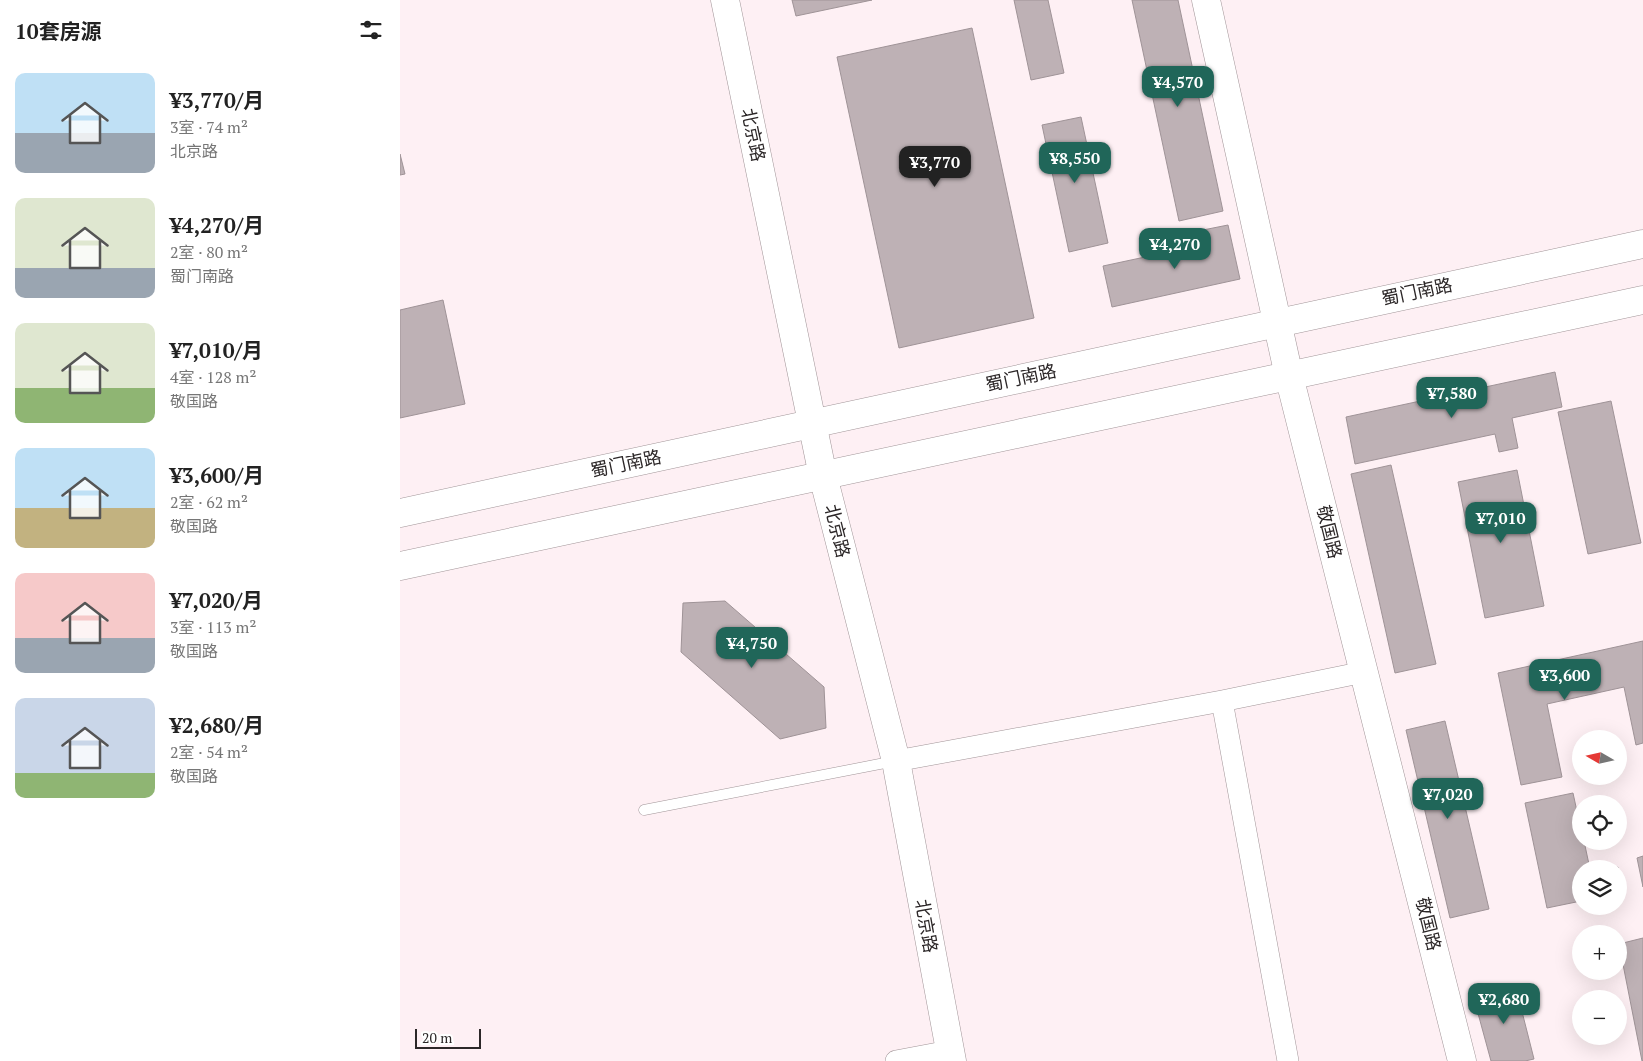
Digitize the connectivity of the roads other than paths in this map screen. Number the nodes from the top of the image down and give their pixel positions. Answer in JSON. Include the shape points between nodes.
{"nodes":[{"id":1,"x":725,"y":0,"type":"edge"},
{"id":2,"x":1206,"y":0,"type":"edge"},
{"id":3,"x":1643,"y":244,"type":"edge"},
{"id":4,"x":1643,"y":300,"type":"edge"},
{"id":5,"x":1278,"y":323,"type":"junction"},
{"id":6,"x":1289,"y":376,"type":"junction"},
{"id":7,"x":812,"y":424,"type":"junction"},
{"id":8,"x":823,"y":476,"type":"junction"},
{"id":9,"x":400,"y":513,"type":"edge"},
{"id":10,"x":400,"y":566,"type":"edge"},
{"id":11,"x":1364,"y":672,"type":"junction"},
{"id":12,"x":1222,"y":701,"type":"junction"},
{"id":13,"x":896,"y":761,"type":"junction"},
{"id":14,"x":644,"y":810,"type":"dead end"},
{"id":15,"x":951,"y":1056,"type":"edge"},
{"id":16,"x":896,"y":1061,"type":"edge"},
{"id":17,"x":1288,"y":1061,"type":"edge"},
{"id":18,"x":1462,"y":1061,"type":"edge"}],
"edges":[{"from":1,"to":7,"type":"main road","name":"北京路"},
{"from":2,"to":5,"type":"main road","name":"敬国路"},
{"from":3,"to":5,"type":"main road","name":"蜀门南路"},
{"from":4,"to":6,"type":"main road"},
{"from":5,"to":6,"type":"main road","name":"敬国路"},
{"from":5,"to":7,"type":"main road","name":"蜀门南路"},
{"from":6,"to":8,"type":"main road"},
{"from":6,"to":11,"type":"main road","name":"敬国路"},
{"from":7,"to":8,"type":"main road","name":"北京路"},
{"from":7,"to":9,"type":"main road","name":"蜀门南路"},
{"from":8,"to":10,"type":"main road"},
{"from":8,"to":13,"type":"main road","name":"北京路"},
{"from":11,"to":12,"type":"street"},
{"from":11,"to":18,"type":"main road","name":"敬国路"},
{"from":12,"to":13,"type":"street"},
{"from":12,"to":17,"type":"street"},
{"from":13,"to":14,"type":"lane"},
{"from":13,"to":15,"type":"main road","name":"北京路"},
{"from":15,"to":16,"type":"street"}]}
